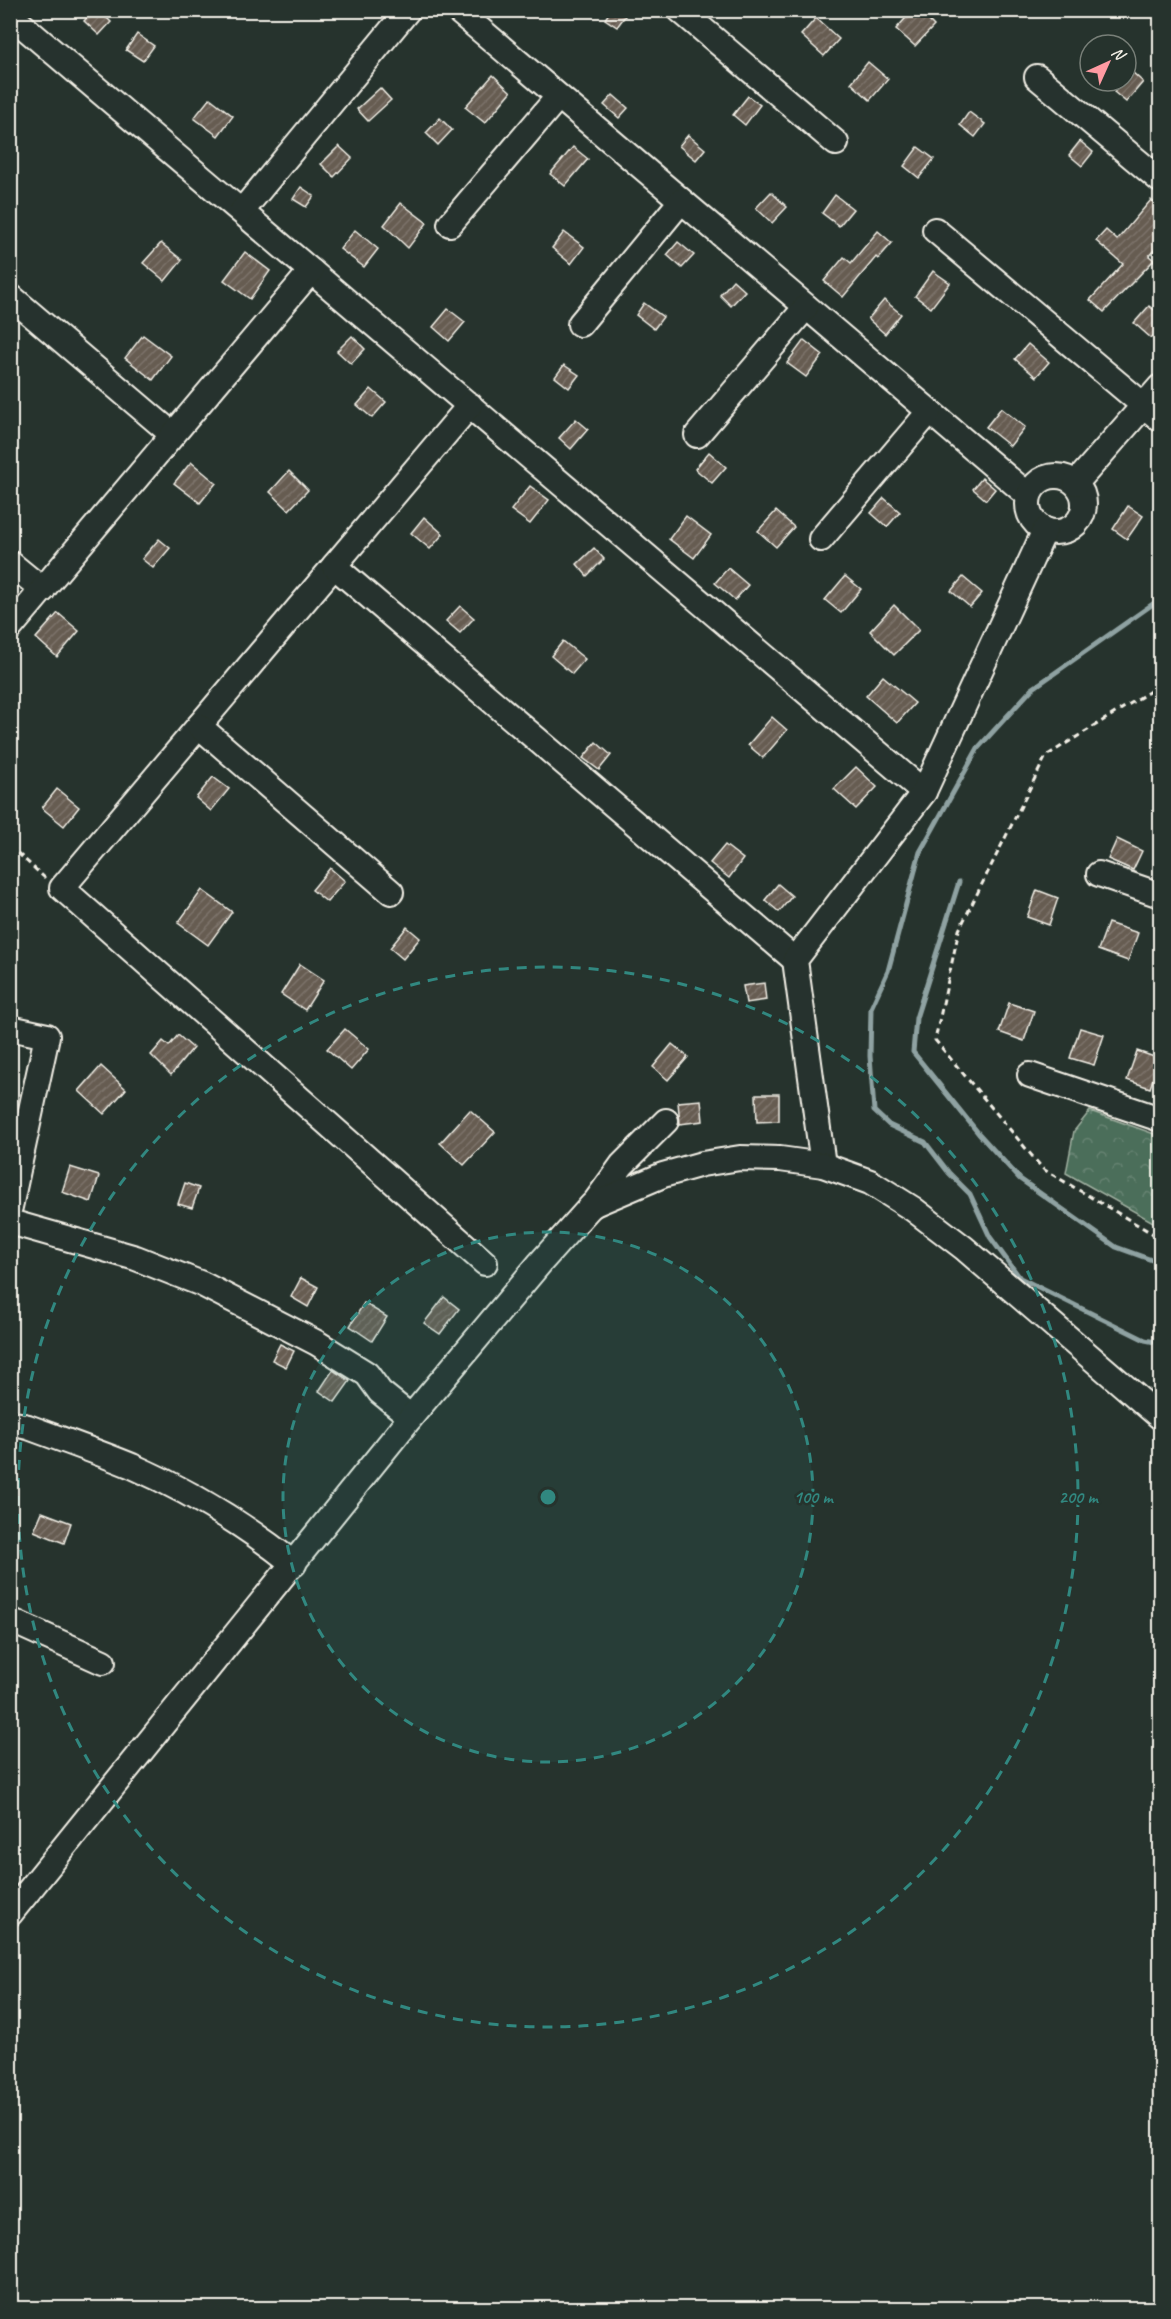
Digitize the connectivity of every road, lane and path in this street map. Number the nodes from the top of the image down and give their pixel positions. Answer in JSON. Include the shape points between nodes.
{"nodes":[{"id":1,"x":408,"y":10,"type":"edge"},
{"id":2,"x":458,"y":10,"type":"edge"},
{"id":3,"x":680,"y":10,"type":"edge"},
{"id":4,"x":10,"y":15,"type":"edge"},
{"id":5,"x":1037,"y":77,"type":"dead end"},
{"id":6,"x":558,"y":97,"type":"junction"},
{"id":7,"x":836,"y":143,"type":"dead end"},
{"id":8,"x":1161,"y":180,"type":"edge"},
{"id":9,"x":681,"y":201,"type":"junction"},
{"id":10,"x":242,"y":211,"type":"junction"},
{"id":11,"x":450,"y":224,"type":"dead end"},
{"id":12,"x":935,"y":230,"type":"dead end"},
{"id":13,"x":311,"y":271,"type":"junction"},
{"id":14,"x":10,"y":296,"type":"edge"},
{"id":15,"x":806,"y":307,"type":"junction"},
{"id":16,"x":580,"y":324,"type":"dead end"},
{"id":17,"x":1161,"y":387,"type":"edge"},
{"id":18,"x":470,"y":405,"type":"junction"},
{"id":19,"x":929,"y":412,"type":"junction"},
{"id":20,"x":1153,"y":412,"type":"edge"},
{"id":21,"x":172,"y":434,"type":"junction"},
{"id":22,"x":697,"y":435,"type":"dead end"},
{"id":23,"x":1076,"y":483,"type":"junction"},
{"id":24,"x":1028,"y":495,"type":"junction"},
{"id":25,"x":1045,"y":530,"type":"junction"},
{"id":26,"x":821,"y":539,"type":"dead end"},
{"id":27,"x":10,"y":563,"type":"edge"},
{"id":28,"x":334,"y":566,"type":"junction"},
{"id":29,"x":43,"y":590,"type":"junction"},
{"id":30,"x":10,"y":628,"type":"edge"},
{"id":31,"x":1161,"y":685,"type":"edge"},
{"id":32,"x":199,"y":726,"type":"junction"},
{"id":33,"x":924,"y":792,"type":"junction"},
{"id":34,"x":10,"y":846,"type":"edge"},
{"id":35,"x":1100,"y":874,"type":"dead end"},
{"id":36,"x":62,"y":888,"type":"junction"},
{"id":37,"x":391,"y":892,"type":"dead end"},
{"id":38,"x":1161,"y":895,"type":"edge"},
{"id":39,"x":795,"y":960,"type":"junction"},
{"id":40,"x":10,"y":1028,"type":"edge"},
{"id":41,"x":1030,"y":1075,"type":"dead end"},
{"id":42,"x":1161,"y":1119,"type":"edge"},
{"id":43,"x":666,"y":1121,"type":"dead end"},
{"id":44,"x":823,"y":1165,"type":"junction"},
{"id":45,"x":592,"y":1205,"type":"junction"},
{"id":46,"x":10,"y":1207,"type":"edge"},
{"id":47,"x":10,"y":1222,"type":"edge"},
{"id":48,"x":1161,"y":1238,"type":"edge"},
{"id":49,"x":486,"y":1263,"type":"dead end"},
{"id":50,"x":411,"y":1417,"type":"junction"},
{"id":51,"x":1161,"y":1417,"type":"edge"},
{"id":52,"x":10,"y":1424,"type":"edge"},
{"id":53,"x":294,"y":1564,"type":"junction"},
{"id":54,"x":10,"y":1620,"type":"edge"},
{"id":55,"x":103,"y":1662,"type":"dead end"},
{"id":56,"x":10,"y":1914,"type":"edge"}],
"edges":[{"from":1,"to":10,"type":"street"},
{"from":2,"to":6,"type":"street"},
{"from":3,"to":7,"type":"street"},
{"from":4,"to":10,"type":"street"},
{"from":5,"to":8,"type":"street"},
{"from":6,"to":9,"type":"street"},
{"from":6,"to":11,"type":"street"},
{"from":9,"to":15,"type":"street"},
{"from":9,"to":16,"type":"street"},
{"from":10,"to":13,"type":"street"},
{"from":12,"to":20,"type":"street"},
{"from":13,"to":18,"type":"street"},
{"from":13,"to":21,"type":"street"},
{"from":14,"to":21,"type":"street"},
{"from":15,"to":19,"type":"street"},
{"from":15,"to":22,"type":"street"},
{"from":17,"to":20,"type":"street"},
{"from":18,"to":28,"type":"street"},
{"from":18,"to":33,"type":"street"},
{"from":19,"to":24,"type":"street"},
{"from":19,"to":26,"type":"street"},
{"from":20,"to":23,"type":"street"},
{"from":21,"to":29,"type":"street"},
{"from":23,"to":24,"type":"street","via":[[1063,476],[1048,476],[1036,483]]},
{"from":23,"to":25,"type":"street","via":[[1083,494],[1080,519],[1059,532]]},
{"from":24,"to":25,"type":"street","via":[[1028,510],[1034,522]]},
{"from":25,"to":33,"type":"street"},
{"from":27,"to":29,"type":"street"},
{"from":28,"to":32,"type":"street"},
{"from":28,"to":39,"type":"street"},
{"from":29,"to":30,"type":"street"},
{"from":31,"to":48,"type":"path","via":[[1046,756],[959,930],[935,1040],[1043,1169]]},
{"from":32,"to":36,"type":"street"},
{"from":32,"to":37,"type":"street"},
{"from":33,"to":39,"type":"street"},
{"from":34,"to":36,"type":"path"},
{"from":35,"to":38,"type":"street"},
{"from":36,"to":49,"type":"street"},
{"from":39,"to":44,"type":"street"},
{"from":40,"to":46,"type":"street","via":[[47,1036]]},
{"from":41,"to":42,"type":"street"},
{"from":43,"to":45,"type":"street","via":[[622,1165]]},
{"from":44,"to":45,"type":"street","via":[[740,1158],[702,1164],[663,1175]]},
{"from":44,"to":51,"type":"street","via":[[870,1182],[913,1209]]},
{"from":45,"to":50,"type":"street"},
{"from":47,"to":50,"type":"street","via":[[136,1258],[202,1284],[317,1342],[367,1374],[380,1392]]},
{"from":50,"to":53,"type":"street"},
{"from":52,"to":53,"type":"street","via":[[28,1427],[132,1466],[204,1503]]},
{"from":53,"to":56,"type":"street"},
{"from":54,"to":55,"type":"street"}]}
